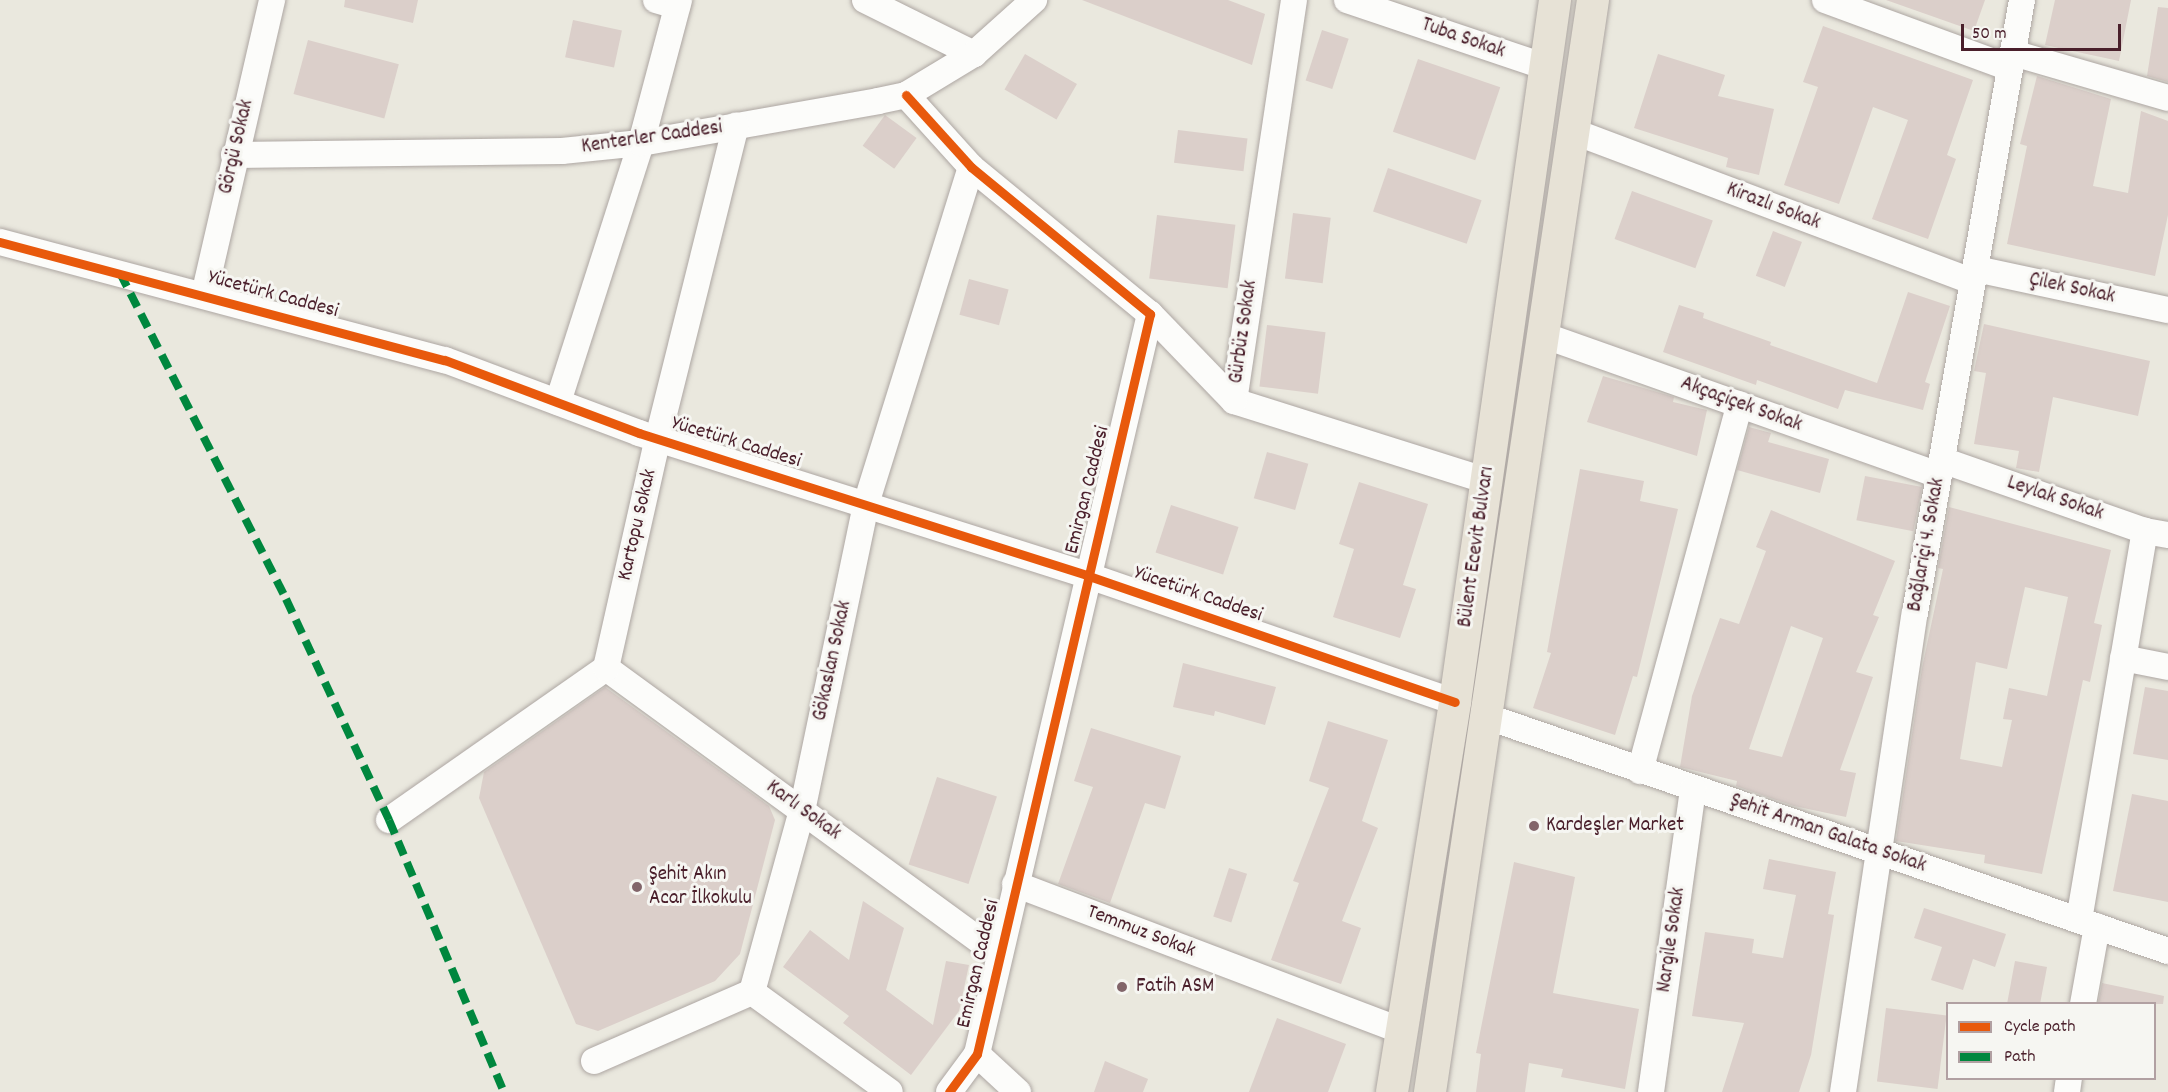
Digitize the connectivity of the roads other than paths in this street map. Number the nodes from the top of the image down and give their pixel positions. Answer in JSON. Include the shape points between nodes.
{"nodes":[{"id":1,"x":272,"y":0,"type":"edge"},
{"id":2,"x":1034,"y":0,"type":"edge"},
{"id":3,"x":1294,"y":0,"type":"edge"},
{"id":4,"x":1347,"y":0,"type":"edge"},
{"id":5,"x":1555,"y":0,"type":"edge"},
{"id":6,"x":1593,"y":0,"type":"edge"},
{"id":7,"x":1824,"y":0,"type":"edge"},
{"id":8,"x":2022,"y":0,"type":"edge"},
{"id":9,"x":671,"y":2,"type":"edge"},
{"id":10,"x":875,"y":2,"type":"edge"},
{"id":11,"x":975,"y":54,"type":"junction"},
{"id":12,"x":2012,"y":61,"type":"junction"},
{"id":13,"x":1546,"y":67,"type":"junction"},
{"id":14,"x":906,"y":95,"type":"junction"},
{"id":15,"x":2168,"y":98,"type":"edge"},
{"id":16,"x":736,"y":126,"type":"junction"},
{"id":17,"x":1572,"y":131,"type":"junction"},
{"id":18,"x":641,"y":144,"type":"junction"},
{"id":19,"x":234,"y":155,"type":"junction"},
{"id":20,"x":971,"y":167,"type":"junction"},
{"id":21,"x":0,"y":242,"type":"edge"},
{"id":22,"x":1975,"y":275,"type":"junction"},
{"id":23,"x":204,"y":295,"type":"junction"},
{"id":24,"x":2168,"y":310,"type":"edge"},
{"id":25,"x":1150,"y":314,"type":"junction"},
{"id":26,"x":1544,"y":335,"type":"junction"},
{"id":27,"x":1234,"y":401,"type":"junction"},
{"id":28,"x":558,"y":402,"type":"junction"},
{"id":29,"x":1740,"y":404,"type":"junction"},
{"id":30,"x":658,"y":438,"type":"junction"},
{"id":31,"x":1941,"y":467,"type":"junction"},
{"id":32,"x":1487,"y":481,"type":"junction"},
{"id":33,"x":866,"y":504,"type":"junction"},
{"id":34,"x":2156,"y":533,"type":"edge"},
{"id":35,"x":1086,"y":575,"type":"junction"},
{"id":36,"x":2124,"y":658,"type":"junction"},
{"id":37,"x":2168,"y":667,"type":"edge"},
{"id":38,"x":606,"y":668,"type":"junction"},
{"id":39,"x":1455,"y":702,"type":"junction"},
{"id":40,"x":1488,"y":717,"type":"junction"},
{"id":41,"x":1640,"y":771,"type":"junction"},
{"id":42,"x":1693,"y":789,"type":"junction"},
{"id":43,"x":802,"y":811,"type":"junction"},
{"id":44,"x":390,"y":820,"type":"dead end"},
{"id":45,"x":1879,"y":850,"type":"junction"},
{"id":46,"x":1015,"y":884,"type":"junction"},
{"id":47,"x":2088,"y":923,"type":"junction"},
{"id":48,"x":2168,"y":951,"type":"edge"},
{"id":49,"x":999,"y":955,"type":"junction"},
{"id":50,"x":752,"y":992,"type":"junction"},
{"id":51,"x":2083,"y":1002,"type":"edge"},
{"id":52,"x":1401,"y":1031,"type":"junction"},
{"id":53,"x":977,"y":1053,"type":"junction"},
{"id":54,"x":594,"y":1061,"type":"dead end"},
{"id":55,"x":890,"y":1092,"type":"edge"},
{"id":56,"x":949,"y":1092,"type":"edge"},
{"id":57,"x":1018,"y":1092,"type":"edge"},
{"id":58,"x":1392,"y":1092,"type":"edge"},
{"id":59,"x":1430,"y":1092,"type":"edge"},
{"id":60,"x":1651,"y":1092,"type":"edge"},
{"id":61,"x":1843,"y":1092,"type":"edge"}],
"edges":[{"from":1,"to":19,"type":"street","name":"Görgü Sokak"},
{"from":2,"to":11,"type":"street","name":"Kenterler Caddesi"},
{"from":3,"to":27,"type":"street","name":"Gürbüz Sokak"},
{"from":4,"to":13,"type":"street","name":"Tuba Sokak"},
{"from":5,"to":13,"type":"main road","name":"Bülent Ecevit Bulvarı"},
{"from":6,"to":17,"type":"main road","name":"Bülent Ecevit Bulvarı"},
{"from":7,"to":12,"type":"street"},
{"from":8,"to":12,"type":"street","name":"Bağlariçi 4. Sokak"},
{"from":9,"to":18,"type":"street"},
{"from":10,"to":11,"type":"street"},
{"from":11,"to":14,"type":"street","name":"Kenterler Caddesi"},
{"from":12,"to":15,"type":"street"},
{"from":12,"to":22,"type":"street","name":"Bağlariçi 4. Sokak"},
{"from":13,"to":32,"type":"main road","name":"Bülent Ecevit Bulvarı"},
{"from":14,"to":16,"type":"street","name":"Kenterler Caddesi"},
{"from":14,"to":20,"type":"street"},
{"from":16,"to":18,"type":"street","name":"Kenterler Caddesi"},
{"from":16,"to":30,"type":"street","name":"Kartopu Sokak"},
{"from":17,"to":22,"type":"street","name":"Kirazlı Sokak"},
{"from":17,"to":26,"type":"main road","name":"Bülent Ecevit Bulvarı"},
{"from":18,"to":19,"type":"street","name":"Kenterler Caddesi","via":[[562,151]]},
{"from":18,"to":28,"type":"street"},
{"from":19,"to":23,"type":"street","name":"Görgü Sokak"},
{"from":20,"to":25,"type":"street"},
{"from":20,"to":33,"type":"street","name":"Gökaslan Sokak"},
{"from":21,"to":23,"type":"street","name":"Yücetürk Caddesi"},
{"from":22,"to":24,"type":"street","name":"Çilek Sokak"},
{"from":22,"to":31,"type":"street","name":"Bağlariçi 4. Sokak"},
{"from":23,"to":28,"type":"street","name":"Yücetürk Caddesi","via":[[445,360]]},
{"from":25,"to":27,"type":"street"},
{"from":25,"to":35,"type":"street","name":"Emirgan Caddesi"},
{"from":26,"to":29,"type":"street","name":"Akçaçiçek Sokak"},
{"from":26,"to":40,"type":"main road","name":"Bülent Ecevit Bulvarı"},
{"from":27,"to":32,"type":"street","name":"Gürbüz Sokak"},
{"from":28,"to":30,"type":"street","name":"Yücetürk Caddesi"},
{"from":29,"to":31,"type":"street","name":"Akçaçiçek Sokak"},
{"from":29,"to":41,"type":"street"},
{"from":30,"to":33,"type":"street","name":"Yücetürk Caddesi"},
{"from":30,"to":38,"type":"street","name":"Kartopu Sokak"},
{"from":31,"to":34,"type":"street","name":"Leylak Sokak"},
{"from":31,"to":45,"type":"street","name":"Bağlariçi 4. Sokak"},
{"from":32,"to":39,"type":"main road","name":"Bülent Ecevit Bulvarı"},
{"from":33,"to":35,"type":"street","name":"Yücetürk Caddesi"},
{"from":33,"to":43,"type":"street","name":"Gökaslan Sokak"},
{"from":34,"to":36,"type":"street"},
{"from":35,"to":39,"type":"street","name":"Yücetürk Caddesi"},
{"from":35,"to":46,"type":"street","name":"Emirgan Caddesi"},
{"from":36,"to":37,"type":"street"},
{"from":36,"to":47,"type":"street"},
{"from":38,"to":43,"type":"street","name":"Karlı Sokak"},
{"from":38,"to":44,"type":"street"},
{"from":39,"to":52,"type":"main road","name":"Bülent Ecevit Bulvarı"},
{"from":40,"to":41,"type":"street","name":"Şehit Arman Galata Sokak"},
{"from":40,"to":59,"type":"main road","name":"Bülent Ecevit Bulvarı"},
{"from":41,"to":42,"type":"street","name":"Şehit Arman Galata Sokak"},
{"from":42,"to":45,"type":"street","name":"Şehit Arman Galata Sokak"},
{"from":42,"to":60,"type":"street","name":"Nargile Sokak"},
{"from":43,"to":49,"type":"street","name":"Karlı Sokak"},
{"from":43,"to":50,"type":"street","name":"Gökaslan Sokak"},
{"from":45,"to":47,"type":"street","name":"Şehit Arman Galata Sokak"},
{"from":45,"to":61,"type":"street","name":"Bağlariçi 4. Sokak"},
{"from":46,"to":49,"type":"street","name":"Emirgan Caddesi"},
{"from":46,"to":52,"type":"street","name":"Temmuz Sokak"},
{"from":47,"to":48,"type":"street","name":"Şehit Arman Galata Sokak"},
{"from":47,"to":51,"type":"street"},
{"from":49,"to":53,"type":"street","name":"Emirgan Caddesi"},
{"from":50,"to":54,"type":"street"},
{"from":50,"to":55,"type":"street"},
{"from":52,"to":58,"type":"main road","name":"Bülent Ecevit Bulvarı"},
{"from":53,"to":56,"type":"street","name":"Emirgan Caddesi"},
{"from":53,"to":57,"type":"street"}]}
